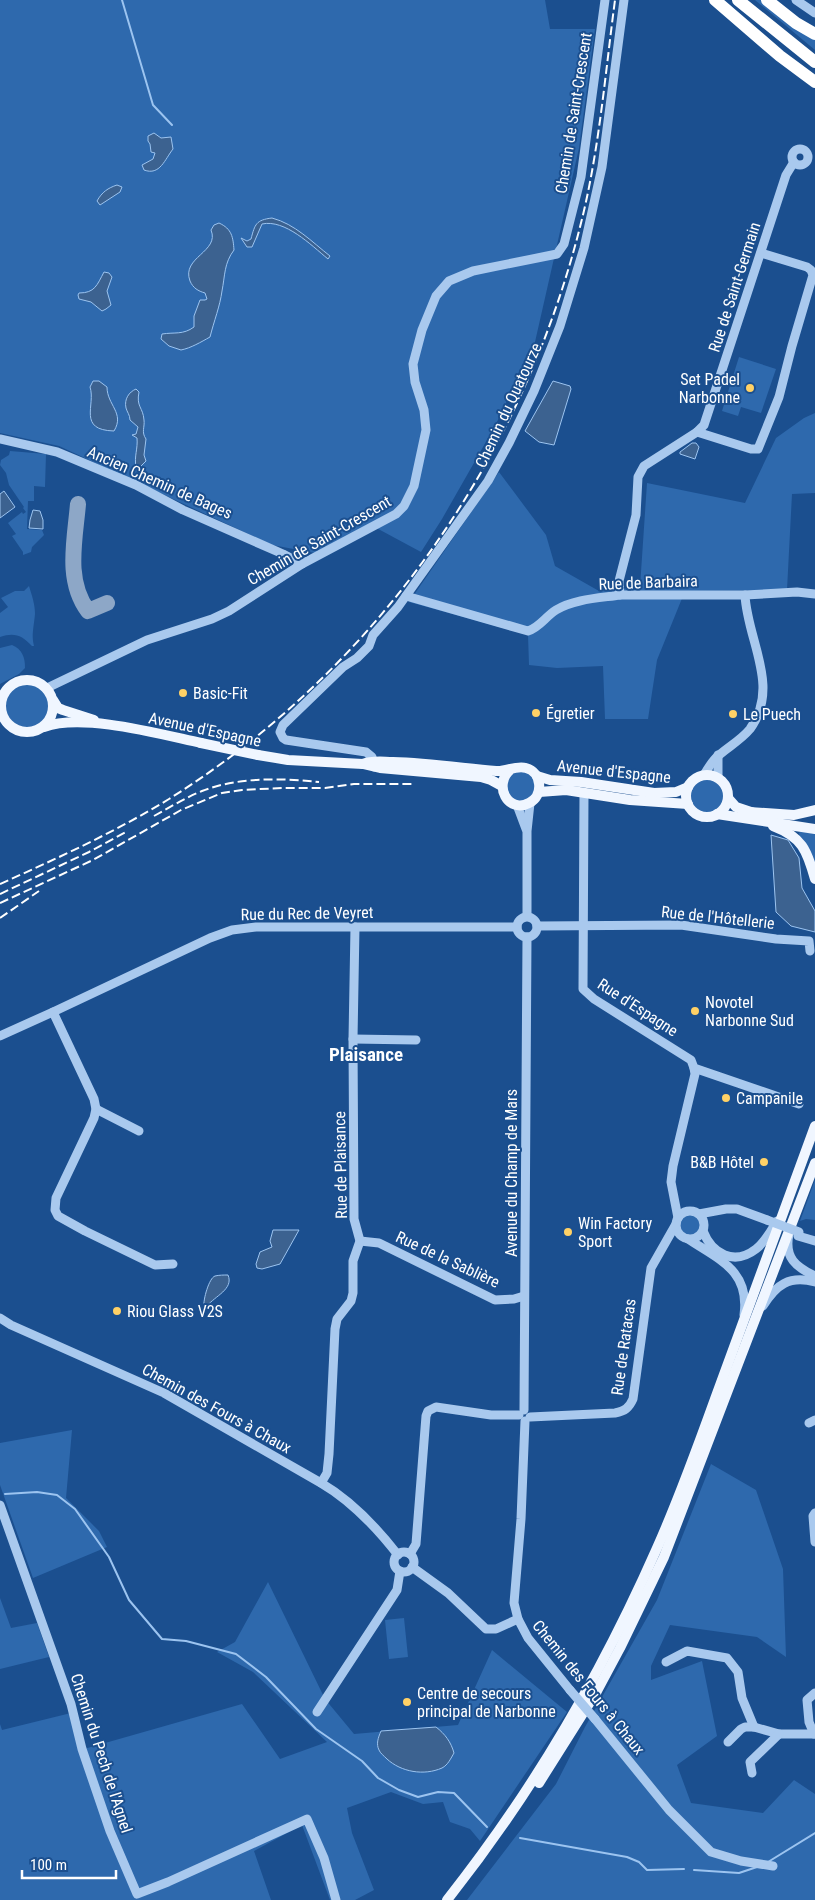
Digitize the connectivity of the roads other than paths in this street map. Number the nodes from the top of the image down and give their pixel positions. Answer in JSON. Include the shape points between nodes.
{"nodes":[{"id":1,"x":605,"y":0,"type":"edge"},
{"id":2,"x":624,"y":0,"type":"edge"},
{"id":3,"x":715,"y":0,"type":"edge"},
{"id":4,"x":738,"y":0,"type":"edge"},
{"id":5,"x":767,"y":0,"type":"edge"},
{"id":6,"x":796,"y":0,"type":"edge"},
{"id":7,"x":815,"y":13,"type":"edge"},
{"id":8,"x":815,"y":34,"type":"edge"},
{"id":9,"x":815,"y":62,"type":"edge"},
{"id":10,"x":815,"y":82,"type":"edge"},
{"id":11,"x":794,"y":162,"type":"dead end"},
{"id":12,"x":761,"y":253,"type":"junction"},
{"id":13,"x":697,"y":432,"type":"junction"},
{"id":14,"x":0,"y":439,"type":"edge"},
{"id":15,"x":302,"y":564,"type":"junction"},
{"id":16,"x":815,"y":594,"type":"edge"},
{"id":17,"x":620,"y":595,"type":"junction"},
{"id":18,"x":744,"y":595,"type":"junction"},
{"id":19,"x":406,"y":596,"type":"junction"},
{"id":20,"x":12,"y":684,"type":"junction"},
{"id":21,"x":47,"y":688,"type":"junction"},
{"id":22,"x":0,"y":689,"type":"edge"},
{"id":23,"x":53,"y":700,"type":"junction"},
{"id":24,"x":1,"y":713,"type":"edge"},
{"id":25,"x":109,"y":725,"type":"junction"},
{"id":26,"x":43,"y":728,"type":"junction"},
{"id":27,"x":718,"y":755,"type":"junction"},
{"id":28,"x":370,"y":764,"type":"junction"},
{"id":29,"x":510,"y":770,"type":"junction"},
{"id":30,"x":704,"y":774,"type":"junction"},
{"id":31,"x":537,"y":776,"type":"junction"},
{"id":32,"x":718,"y":777,"type":"junction"},
{"id":33,"x":502,"y":786,"type":"junction"},
{"id":34,"x":688,"y":787,"type":"junction"},
{"id":35,"x":539,"y":792,"type":"junction"},
{"id":36,"x":584,"y":793,"type":"junction"},
{"id":37,"x":728,"y":798,"type":"junction"},
{"id":38,"x":530,"y":803,"type":"junction"},
{"id":39,"x":688,"y":804,"type":"junction"},
{"id":40,"x":517,"y":805,"type":"junction"},
{"id":41,"x":815,"y":810,"type":"edge"},
{"id":42,"x":747,"y":812,"type":"junction"},
{"id":43,"x":717,"y":814,"type":"junction"},
{"id":44,"x":761,"y":819,"type":"junction"},
{"id":45,"x":815,"y":823,"type":"edge"},
{"id":46,"x":815,"y":829,"type":"edge"},
{"id":47,"x":527,"y":832,"type":"junction"},
{"id":48,"x":815,"y":879,"type":"edge"},
{"id":49,"x":527,"y":916,"type":"junction"},
{"id":50,"x":582,"y":925,"type":"junction"},
{"id":51,"x":537,"y":926,"type":"junction"},
{"id":52,"x":355,"y":927,"type":"junction"},
{"id":53,"x":517,"y":927,"type":"junction"},
{"id":54,"x":527,"y":937,"type":"junction"},
{"id":55,"x":810,"y":951,"type":"dead end"},
{"id":56,"x":54,"y":1012,"type":"junction"},
{"id":57,"x":0,"y":1036,"type":"edge"},
{"id":58,"x":353,"y":1039,"type":"junction"},
{"id":59,"x":416,"y":1040,"type":"dead end"},
{"id":60,"x":694,"y":1068,"type":"junction"},
{"id":61,"x":799,"y":1104,"type":"dead end"},
{"id":62,"x":96,"y":1109,"type":"junction"},
{"id":63,"x":815,"y":1126,"type":"edge"},
{"id":64,"x":138,"y":1131,"type":"dead end"},
{"id":65,"x":815,"y":1163,"type":"edge"},
{"id":66,"x":673,"y":1193,"type":"junction"},
{"id":67,"x":788,"y":1201,"type":"junction"},
{"id":68,"x":688,"y":1211,"type":"junction"},
{"id":69,"x":699,"y":1214,"type":"junction"},
{"id":70,"x":793,"y":1220,"type":"junction"},
{"id":71,"x":677,"y":1221,"type":"junction"},
{"id":72,"x":767,"y":1222,"type":"junction"},
{"id":73,"x":704,"y":1228,"type":"junction"},
{"id":74,"x":798,"y":1234,"type":"junction"},
{"id":75,"x":815,"y":1237,"type":"edge"},
{"id":76,"x":686,"y":1238,"type":"junction"},
{"id":77,"x":360,"y":1241,"type":"junction"},
{"id":78,"x":815,"y":1241,"type":"edge"},
{"id":79,"x":658,"y":1254,"type":"junction"},
{"id":80,"x":173,"y":1264,"type":"dead end"},
{"id":81,"x":815,"y":1276,"type":"edge"},
{"id":82,"x":815,"y":1282,"type":"edge"},
{"id":83,"x":524,"y":1296,"type":"junction"},
{"id":84,"x":0,"y":1318,"type":"edge"},
{"id":85,"x":755,"y":1319,"type":"junction"},
{"id":86,"x":742,"y":1328,"type":"junction"},
{"id":87,"x":524,"y":1416,"type":"junction"},
{"id":88,"x":321,"y":1483,"type":"junction"},
{"id":89,"x":0,"y":1505,"type":"edge"},
{"id":90,"x":815,"y":1513,"type":"edge"},
{"id":91,"x":815,"y":1542,"type":"edge"},
{"id":92,"x":410,"y":1554,"type":"junction"},
{"id":93,"x":398,"y":1555,"type":"junction"},
{"id":94,"x":412,"y":1567,"type":"junction"},
{"id":95,"x":400,"y":1571,"type":"junction"},
{"id":96,"x":518,"y":1620,"type":"junction"},
{"id":97,"x":666,"y":1662,"type":"dead end"},
{"id":98,"x":815,"y":1693,"type":"edge"},
{"id":99,"x":317,"y":1712,"type":"dead end"},
{"id":100,"x":754,"y":1726,"type":"junction"},
{"id":101,"x":779,"y":1734,"type":"junction"},
{"id":102,"x":814,"y":1734,"type":"edge"},
{"id":103,"x":728,"y":1742,"type":"dead end"},
{"id":104,"x":752,"y":1773,"type":"dead end"},
{"id":105,"x":773,"y":1866,"type":"dead end"},
{"id":106,"x":336,"y":1900,"type":"edge"},
{"id":107,"x":447,"y":1900,"type":"edge"},
{"id":108,"x":455,"y":1900,"type":"edge"}],
"edges":[{"from":1,"to":15,"type":"street","name":"Chemin de Saint-Crescent","via":[[581,177],[564,244],[557,254],[473,271],[449,281],[436,296],[413,364],[426,430],[414,486],[404,506],[396,514]]},
{"from":2,"to":19,"type":"street","name":"Chemin du Quatourze","via":[[602,167],[584,248],[560,326],[510,443],[488,481]]},
{"from":3,"to":10,"type":"highway"},
{"from":4,"to":9,"type":"highway"},
{"from":5,"to":8,"type":"highway"},
{"from":6,"to":7,"type":"street"},
{"from":11,"to":12,"type":"street","name":"Rue de Saint-Germain","via":[[786,175]]},
{"from":12,"to":13,"type":"street","name":"Rue de Saint-Germain","via":[[708,418]]},
{"from":12,"to":13,"type":"street","via":[[807,267],[814,275],[779,397],[758,449]]},
{"from":13,"to":17,"type":"street","name":"Rue de Saint-Germain","via":[[644,466],[638,477],[636,515],[619,581]]},
{"from":14,"to":15,"type":"street","name":"Ancien Chemin de Bages","via":[[57,452],[136,485]]},
{"from":15,"to":21,"type":"street","name":"Chemin de Saint-Crescent","via":[[229,611],[147,640]]},
{"from":16,"to":18,"type":"street","name":"Rue de Barbaira"},
{"from":17,"to":18,"type":"street","name":"Rue de Barbaira"},
{"from":17,"to":19,"type":"street","name":"Rue de Barbaira","via":[[556,610],[528,631]]},
{"from":18,"to":27,"type":"street","via":[[763,671],[762,701],[750,728]]},
{"from":19,"to":28,"type":"street","name":"Chemin du Quatourze","via":[[374,635],[369,646],[343,667],[280,732],[283,738],[292,742],[363,750],[370,754]]},
{"from":20,"to":21,"type":"main road","via":[[30,679]]},
{"from":20,"to":22,"type":"main road"},
{"from":20,"to":24,"type":"main road","via":[[2,697]]},
{"from":21,"to":23,"type":"main road"},
{"from":23,"to":25,"type":"main road","via":[[58,708]]},
{"from":23,"to":26,"type":"main road","via":[[52,716]]},
{"from":24,"to":26,"type":"main road","via":[[14,729],[34,732]]},
{"from":25,"to":26,"type":"main road","name":"Avenue d'Espagne","via":[[59,723]]},
{"from":25,"to":28,"type":"main road","name":"Avenue d'Espagne","bridge":true,"via":[[288,760]]},
{"from":27,"to":30,"type":"street"},
{"from":27,"to":32,"type":"street"},
{"from":28,"to":29,"type":"main road","name":"Avenue d'Espagne","via":[[442,764]]},
{"from":28,"to":33,"type":"main road","name":"Avenue d'Espagne","via":[[481,778]]},
{"from":29,"to":31,"type":"main road","via":[[527,768]]},
{"from":29,"to":33,"type":"main road","via":[[503,778]]},
{"from":30,"to":32,"type":"main road"},
{"from":30,"to":34,"type":"main road"},
{"from":31,"to":34,"type":"main road","name":"Avenue d'Espagne","via":[[654,793],[676,792]]},
{"from":31,"to":35,"type":"main road"},
{"from":32,"to":37,"type":"main road","via":[[727,788]]},
{"from":33,"to":40,"type":"main road","via":[[508,800]]},
{"from":34,"to":39,"type":"main road"},
{"from":35,"to":36,"type":"main road","name":"Avenue d'Espagne","via":[[566,790]]},
{"from":35,"to":38,"type":"main road"},
{"from":36,"to":39,"type":"main road","name":"Avenue d'Espagne"},
{"from":36,"to":50,"type":"street","name":"Rue d'Espagne"},
{"from":37,"to":42,"type":"main road"},
{"from":37,"to":43,"type":"main road","via":[[723,810]]},
{"from":38,"to":40,"type":"main road"},
{"from":38,"to":47,"type":"street"},
{"from":39,"to":43,"type":"main road","via":[[697,814],[709,817]]},
{"from":40,"to":47,"type":"street"},
{"from":41,"to":42,"type":"main road","via":[[794,815]]},
{"from":42,"to":45,"type":"main road"},
{"from":43,"to":44,"type":"main road"},
{"from":44,"to":46,"type":"main road"},
{"from":44,"to":48,"type":"main road","via":[[797,840],[805,850]]},
{"from":47,"to":49,"type":"street"},
{"from":49,"to":51,"type":"street","via":[[533,918]]},
{"from":49,"to":53,"type":"street","via":[[519,920]]},
{"from":50,"to":51,"type":"street"},
{"from":50,"to":55,"type":"street","name":"Rue de l'Hôtellerie","via":[[681,925],[809,941]]},
{"from":50,"to":60,"type":"street","name":"Rue d'Espagne","via":[[583,989],[691,1060]]},
{"from":51,"to":54,"type":"street","via":[[535,933]]},
{"from":52,"to":53,"type":"street","name":"Rue du Rec de Veyret"},
{"from":52,"to":56,"type":"street","name":"Rue du Rec de Veyret","via":[[232,930]]},
{"from":52,"to":58,"type":"street","name":"Rue de Plaisance"},
{"from":53,"to":54,"type":"street","via":[[520,935]]},
{"from":54,"to":83,"type":"street","name":"Avenue du Champ de Mars"},
{"from":56,"to":57,"type":"street","name":"Rue du Rec de Veyret"},
{"from":56,"to":62,"type":"street"},
{"from":58,"to":59,"type":"street"},
{"from":58,"to":77,"type":"street","name":"Rue de Plaisance","via":[[354,1219]]},
{"from":60,"to":61,"type":"street","name":"Rue d'Espagne"},
{"from":60,"to":66,"type":"street","via":[[673,1166]]},
{"from":62,"to":64,"type":"street"},
{"from":62,"to":80,"type":"street","via":[[56,1198],[55,1210],[58,1216],[85,1231],[154,1265]]},
{"from":63,"to":67,"type":"main road"},
{"from":65,"to":70,"type":"main road"},
{"from":66,"to":68,"type":"street"},
{"from":66,"to":71,"type":"street"},
{"from":67,"to":73,"type":"street","via":[[771,1232],[747,1255],[719,1254],[707,1242]]},
{"from":67,"to":86,"type":"main road"},
{"from":68,"to":69,"type":"street"},
{"from":68,"to":71,"type":"street"},
{"from":69,"to":72,"type":"street","via":[[737,1209]]},
{"from":69,"to":73,"type":"street"},
{"from":70,"to":81,"type":"street","via":[[788,1251],[792,1261]]},
{"from":70,"to":85,"type":"main road"},
{"from":71,"to":76,"type":"street","via":[[679,1234]]},
{"from":71,"to":79,"type":"street","name":"Rue de Ratacas"},
{"from":72,"to":73,"type":"street","via":[[726,1212],[715,1214],[706,1221]]},
{"from":72,"to":74,"type":"street","bridge":true},
{"from":73,"to":76,"type":"street","via":[[698,1236]]},
{"from":74,"to":75,"type":"street"},
{"from":74,"to":78,"type":"street"},
{"from":76,"to":79,"type":"street","name":"Rue de Ratacas","via":[[670,1242]]},
{"from":76,"to":86,"type":"street","via":[[719,1260],[739,1279],[745,1302]]},
{"from":77,"to":83,"type":"street","name":"Rue de la Sablière","via":[[379,1244],[495,1300]]},
{"from":77,"to":88,"type":"street","name":"Rue de Plaisance","via":[[353,1261],[351,1302],[337,1319],[335,1329],[327,1472]]},
{"from":79,"to":87,"type":"street","name":"Rue de Ratacas","via":[[648,1277],[630,1406],[615,1413]]},
{"from":82,"to":85,"type":"street","via":[[798,1279],[777,1287]]},
{"from":83,"to":87,"type":"street","name":"Avenue du Champ de Mars"},
{"from":84,"to":88,"type":"street","name":"Chemin des Fours à Chaux","via":[[164,1393]]},
{"from":85,"to":108,"type":"main road","via":[[664,1557],[620,1648],[549,1768]]},
{"from":86,"to":107,"type":"main road","via":[[668,1522],[604,1658],[526,1792]]},
{"from":87,"to":92,"type":"street","name":"Rue de Ratacas","via":[[436,1407],[428,1411],[416,1544]]},
{"from":87,"to":96,"type":"street","name":"Avenue du Champ de Mars","via":[[521,1519],[514,1590]]},
{"from":88,"to":93,"type":"street","name":"Chemin des Fours à Chaux","via":[[351,1506]]},
{"from":89,"to":106,"type":"street","name":"Chemin du Pech de l'Agnel","via":[[71,1704],[82,1749],[110,1831],[137,1894],[307,1819],[324,1858]]},
{"from":90,"to":91,"type":"street"},
{"from":92,"to":93,"type":"street"},
{"from":92,"to":94,"type":"street","via":[[414,1563]]},
{"from":93,"to":95,"type":"street","via":[[395,1565]]},
{"from":94,"to":95,"type":"street","via":[[407,1572]]},
{"from":94,"to":96,"type":"street","name":"Chemin des Fours à Chaux","via":[[448,1593],[486,1629],[490,1631]]},
{"from":95,"to":99,"type":"street","via":[[397,1590]]},
{"from":96,"to":105,"type":"street","name":"Chemin des Fours à Chaux","bridge":true,"via":[[528,1638],[664,1804],[711,1852]]},
{"from":97,"to":100,"type":"street","via":[[687,1651],[727,1658],[738,1672],[742,1698]]},
{"from":98,"to":102,"type":"street","via":[[807,1700]]},
{"from":100,"to":101,"type":"street"},
{"from":100,"to":103,"type":"street","via":[[741,1729]]},
{"from":101,"to":102,"type":"street"},
{"from":101,"to":104,"type":"street","via":[[750,1762]]}]}
